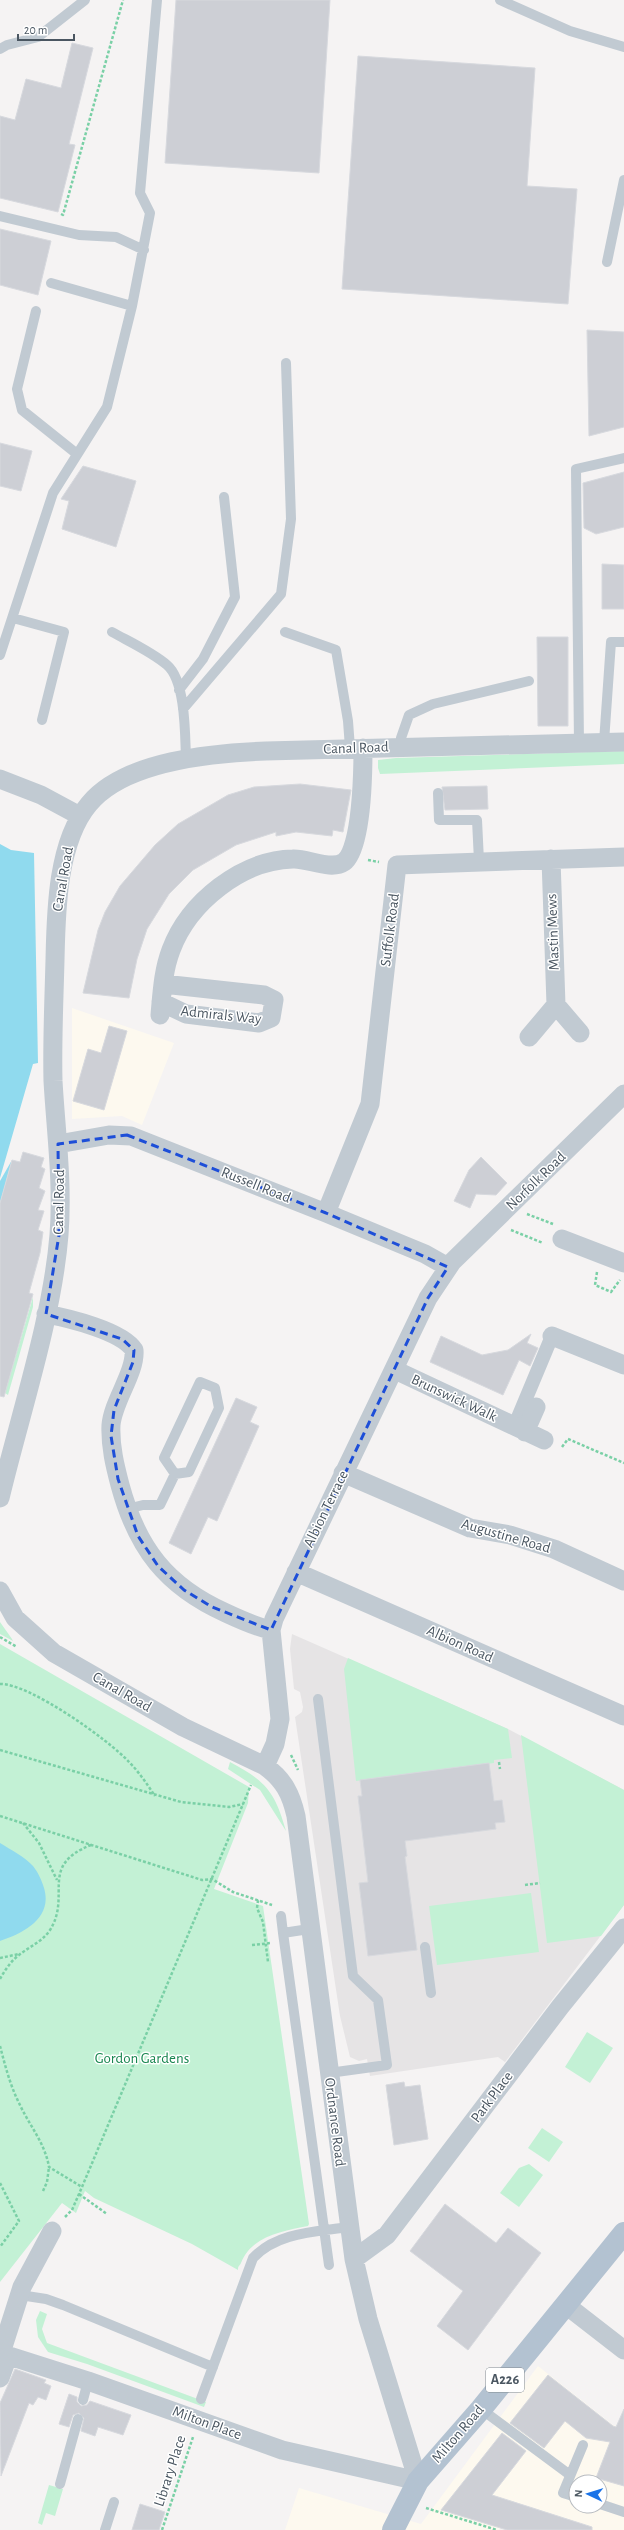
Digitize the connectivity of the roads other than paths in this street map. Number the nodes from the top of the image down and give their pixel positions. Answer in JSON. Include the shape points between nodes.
{"nodes":[{"id":1,"x":85,"y":0,"type":"edge"},
{"id":2,"x":157,"y":0,"type":"edge"},
{"id":3,"x":500,"y":0,"type":"edge"},
{"id":4,"x":624,"y":47,"type":"edge"},
{"id":5,"x":0,"y":48,"type":"edge"},
{"id":6,"x":624,"y":180,"type":"edge"},
{"id":7,"x":0,"y":216,"type":"edge"},
{"id":8,"x":144,"y":250,"type":"junction"},
{"id":9,"x":607,"y":262,"type":"dead end"},
{"id":10,"x":51,"y":283,"type":"dead end"},
{"id":11,"x":132,"y":306,"type":"junction"},
{"id":12,"x":36,"y":311,"type":"dead end"},
{"id":13,"x":286,"y":363,"type":"dead end"},
{"id":14,"x":77,"y":454,"type":"junction"},
{"id":15,"x":624,"y":458,"type":"edge"},
{"id":16,"x":224,"y":497,"type":"dead end"},
{"id":17,"x":13,"y":618,"type":"junction"},
{"id":18,"x":112,"y":632,"type":"dead end"},
{"id":19,"x":285,"y":632,"type":"dead end"},
{"id":20,"x":3,"y":635,"type":"edge"},
{"id":21,"x":624,"y":642,"type":"edge"},
{"id":22,"x":0,"y":655,"type":"edge"},
{"id":23,"x":529,"y":681,"type":"dead end"},
{"id":24,"x":179,"y":690,"type":"junction"},
{"id":25,"x":183,"y":710,"type":"junction"},
{"id":26,"x":42,"y":720,"type":"dead end"},
{"id":27,"x":604,"y":742,"type":"junction"},
{"id":28,"x":624,"y":742,"type":"edge"},
{"id":29,"x":579,"y":743,"type":"junction"},
{"id":30,"x":401,"y":747,"type":"junction"},
{"id":31,"x":356,"y":748,"type":"junction"},
{"id":32,"x":186,"y":759,"type":"junction"},
{"id":33,"x":0,"y":779,"type":"edge"},
{"id":34,"x":438,"y":793,"type":"dead end"},
{"id":35,"x":80,"y":816,"type":"junction"},
{"id":36,"x":624,"y":857,"type":"edge"},
{"id":37,"x":551,"y":859,"type":"junction"},
{"id":38,"x":479,"y":861,"type":"junction"},
{"id":39,"x":161,"y":1000,"type":"junction"},
{"id":40,"x":556,"y":1005,"type":"junction"},
{"id":41,"x":580,"y":1033,"type":"dead end"},
{"id":42,"x":529,"y":1037,"type":"dead end"},
{"id":43,"x":624,"y":1094,"type":"edge"},
{"id":44,"x":58,"y":1144,"type":"junction"},
{"id":45,"x":326,"y":1213,"type":"junction"},
{"id":46,"x":562,"y":1238,"type":"dead end"},
{"id":47,"x":624,"y":1263,"type":"edge"},
{"id":48,"x":448,"y":1267,"type":"junction"},
{"id":49,"x":46,"y":1314,"type":"junction"},
{"id":50,"x":552,"y":1336,"type":"joint"},
{"id":51,"x":624,"y":1365,"type":"edge"},
{"id":52,"x":395,"y":1370,"type":"junction"},
{"id":53,"x":536,"y":1407,"type":"dead end"},
{"id":54,"x":520,"y":1429,"type":"junction"},
{"id":55,"x":544,"y":1440,"type":"road end"},
{"id":56,"x":344,"y":1473,"type":"junction"},
{"id":57,"x":175,"y":1474,"type":"junction"},
{"id":58,"x":0,"y":1498,"type":"edge"},
{"id":59,"x":127,"y":1509,"type":"junction"},
{"id":60,"x":296,"y":1572,"type":"junction"},
{"id":61,"x":624,"y":1581,"type":"edge"},
{"id":62,"x":0,"y":1591,"type":"edge"},
{"id":63,"x":271,"y":1630,"type":"junction"},
{"id":64,"x":318,"y":1700,"type":"dead end"},
{"id":65,"x":624,"y":1716,"type":"edge"},
{"id":66,"x":265,"y":1766,"type":"junction"},
{"id":67,"x":280,"y":1912,"type":"road end"},
{"id":68,"x":624,"y":1928,"type":"edge"},
{"id":69,"x":309,"y":1929,"type":"junction"},
{"id":70,"x":283,"y":1933,"type":"junction"},
{"id":71,"x":425,"y":1947,"type":"dead end"},
{"id":72,"x":431,"y":1993,"type":"dead end"},
{"id":73,"x":329,"y":2073,"type":"junction"},
{"id":74,"x":349,"y":2227,"type":"junction"},
{"id":75,"x":52,"y":2231,"type":"road end"},
{"id":76,"x":324,"y":2231,"type":"junction"},
{"id":77,"x":624,"y":2233,"type":"edge"},
{"id":78,"x":354,"y":2259,"type":"junction"},
{"id":79,"x":329,"y":2265,"type":"dead end"},
{"id":80,"x":20,"y":2295,"type":"junction"},
{"id":81,"x":566,"y":2305,"type":"junction"},
{"id":82,"x":624,"y":2350,"type":"edge"},
{"id":83,"x":3,"y":2354,"type":"edge"},
{"id":84,"x":213,"y":2367,"type":"junction"},
{"id":85,"x":0,"y":2378,"type":"edge"},
{"id":86,"x":88,"y":2381,"type":"junction"},
{"id":87,"x":201,"y":2399,"type":"dead end"},
{"id":88,"x":83,"y":2400,"type":"dead end"},
{"id":89,"x":480,"y":2409,"type":"junction"},
{"id":90,"x":78,"y":2420,"type":"dead end"},
{"id":91,"x":583,"y":2445,"type":"dead end"},
{"id":92,"x":569,"y":2474,"type":"edge"},
{"id":93,"x":570,"y":2474,"type":"edge"},
{"id":94,"x":568,"y":2480,"type":"edge"},
{"id":95,"x":418,"y":2481,"type":"junction"},
{"id":96,"x":60,"y":2484,"type":"dead end"},
{"id":97,"x":568,"y":2495,"type":"edge"},
{"id":98,"x":114,"y":2502,"type":"dead end"},
{"id":99,"x":608,"y":2507,"type":"edge"},
{"id":100,"x":624,"y":2512,"type":"edge"},
{"id":101,"x":105,"y":2530,"type":"edge"},
{"id":102,"x":393,"y":2530,"type":"edge"}],
"edges":[{"from":1,"to":5,"type":"lane","via":[[38,37]]},
{"from":2,"to":8,"type":"lane","via":[[140,193],[150,213]]},
{"from":3,"to":4,"type":"lane","via":[[570,31]]},
{"from":6,"to":9,"type":"lane"},
{"from":7,"to":8,"type":"lane","via":[[79,235],[116,237]]},
{"from":8,"to":11,"type":"lane"},
{"from":10,"to":11,"type":"lane"},
{"from":11,"to":14,"type":"lane","via":[[107,407]]},
{"from":12,"to":14,"type":"lane","via":[[17,389],[22,410]]},
{"from":13,"to":25,"type":"lane","via":[[291,519],[281,594]]},
{"from":14,"to":17,"type":"lane","via":[[53,493]]},
{"from":15,"to":29,"type":"lane","via":[[576,469]]},
{"from":16,"to":24,"type":"lane","via":[[235,597],[204,659]]},
{"from":17,"to":20,"type":"lane"},
{"from":17,"to":26,"type":"lane","via":[[64,632]]},
{"from":18,"to":24,"type":"lane","via":[[168,665]]},
{"from":19,"to":31,"type":"lane","via":[[336,650],[348,721]]},
{"from":20,"to":22,"type":"lane"},
{"from":21,"to":27,"type":"lane","via":[[611,642]]},
{"from":23,"to":30,"type":"lane","via":[[433,704],[409,716],[401,738]]},
{"from":24,"to":25,"type":"lane"},
{"from":25,"to":32,"type":"lane"},
{"from":27,"to":28,"type":"street","name":"Canal Road"},
{"from":27,"to":29,"type":"street","name":"Canal Road"},
{"from":29,"to":30,"type":"street","name":"Canal Road"},
{"from":30,"to":31,"type":"street","name":"Canal Road"},
{"from":31,"to":32,"type":"street","name":"Canal Road","via":[[254,751]]},
{"from":31,"to":39,"type":"street","via":[[363,788],[353,848],[349,856],[344,862],[336,865],[296,859],[272,861],[223,885],[195,909],[181,930],[167,961]]},
{"from":32,"to":35,"type":"street","name":"Canal Road","via":[[151,768],[118,782],[93,799]]},
{"from":33,"to":35,"type":"street","via":[[41,795]]},
{"from":34,"to":38,"type":"lane","via":[[439,820],[477,820]]},
{"from":35,"to":44,"type":"street","name":"Canal Road","via":[[67,851],[57,908],[53,1078]]},
{"from":36,"to":37,"type":"street"},
{"from":37,"to":38,"type":"street"},
{"from":37,"to":40,"type":"street","name":"Mastin Mews"},
{"from":38,"to":45,"type":"street","name":"Suffolk Road","via":[[397,865],[370,1104]]},
{"from":39,"to":39,"type":"street","name":"Admirals Way","via":[[264,995],[274,1000],[274,1007],[271,1018],[259,1023],[184,1014]]},
{"from":40,"to":41,"type":"street"},
{"from":40,"to":42,"type":"street"},
{"from":43,"to":48,"type":"street","name":"Norfolk Road"},
{"from":44,"to":45,"type":"street","name":"Russell Road","via":[[109,1135],[127,1135]]},
{"from":44,"to":49,"type":"street","name":"Canal Road","via":[[59,1235]]},
{"from":45,"to":48,"type":"street","name":"Russell Road","via":[[425,1254]]},
{"from":46,"to":47,"type":"street"},
{"from":48,"to":52,"type":"street","name":"Albion Terrace","via":[[428,1298]]},
{"from":49,"to":58,"type":"street","name":"Canal Road"},
{"from":49,"to":59,"type":"street","via":[[71,1320],[122,1339],[134,1350],[133,1362],[117,1401],[111,1429],[112,1452]]},
{"from":50,"to":51,"type":"street"},
{"from":50,"to":54,"type":"street","name":"Brunswick Walk"},
{"from":52,"to":54,"type":"street","name":"Brunswick Walk"},
{"from":52,"to":56,"type":"street","name":"Albion Terrace"},
{"from":53,"to":54,"type":"street"},
{"from":54,"to":55,"type":"street","name":"Brunswick Walk"},
{"from":56,"to":60,"type":"street","name":"Albion Terrace"},
{"from":56,"to":61,"type":"street","name":"Augustine Road","via":[[470,1528],[510,1535],[554,1549]]},
{"from":57,"to":57,"type":"lane","via":[[164,1458],[198,1384],[203,1382],[216,1389],[218,1408],[189,1472]]},
{"from":57,"to":59,"type":"lane","via":[[160,1505],[143,1505]]},
{"from":59,"to":63,"type":"street","via":[[148,1554],[184,1590],[212,1607]]},
{"from":60,"to":63,"type":"street","name":"Albion Terrace"},
{"from":60,"to":65,"type":"street","name":"Albion Road"},
{"from":62,"to":66,"type":"street","name":"Canal Road","via":[[15,1618],[54,1653],[183,1727]]},
{"from":63,"to":66,"type":"street","name":"Albion Terrace","via":[[280,1719],[275,1744]]},
{"from":64,"to":73,"type":"lane","via":[[353,1976],[378,2000],[387,2065]]},
{"from":66,"to":69,"type":"street","name":"Ordnance Road","via":[[285,1785],[293,1805]]},
{"from":67,"to":70,"type":"lane"},
{"from":68,"to":78,"type":"street","name":"Park Place","via":[[560,2006],[387,2235]]},
{"from":69,"to":70,"type":"lane"},
{"from":69,"to":73,"type":"street","name":"Ordnance Road"},
{"from":70,"to":76,"type":"lane"},
{"from":71,"to":72,"type":"lane"},
{"from":73,"to":74,"type":"street","name":"Ordnance Road"},
{"from":74,"to":76,"type":"lane"},
{"from":74,"to":78,"type":"street","name":"Ordnance Road"},
{"from":75,"to":80,"type":"street"},
{"from":76,"to":79,"type":"lane"},
{"from":76,"to":84,"type":"lane","via":[[283,2238],[261,2250],[253,2258]]},
{"from":77,"to":81,"type":"main road","name":"Milton Road","number":"A226"},
{"from":78,"to":95,"type":"street","name":"Ordnance Road","via":[[368,2319]]},
{"from":80,"to":83,"type":"street"},
{"from":80,"to":84,"type":"lane","via":[[46,2298]]},
{"from":81,"to":82,"type":"street"},
{"from":81,"to":89,"type":"main road","name":"Milton Road","number":"A226"},
{"from":83,"to":85,"type":"street"},
{"from":83,"to":86,"type":"street","name":"Milton Place"},
{"from":84,"to":87,"type":"lane"},
{"from":86,"to":88,"type":"lane"},
{"from":86,"to":95,"type":"street","name":"Milton Place","via":[[282,2450]]},
{"from":89,"to":92,"type":"lane"},
{"from":89,"to":95,"type":"main road","name":"Milton Road","number":"A226"},
{"from":90,"to":96,"type":"lane"},
{"from":91,"to":93,"type":"lane"},
{"from":94,"to":97,"type":"lane","via":[[563,2493]]},
{"from":95,"to":102,"type":"main road","name":"Milton Road","number":"A226"},
{"from":98,"to":101,"type":"lane"},
{"from":99,"to":100,"type":"lane"}]}
